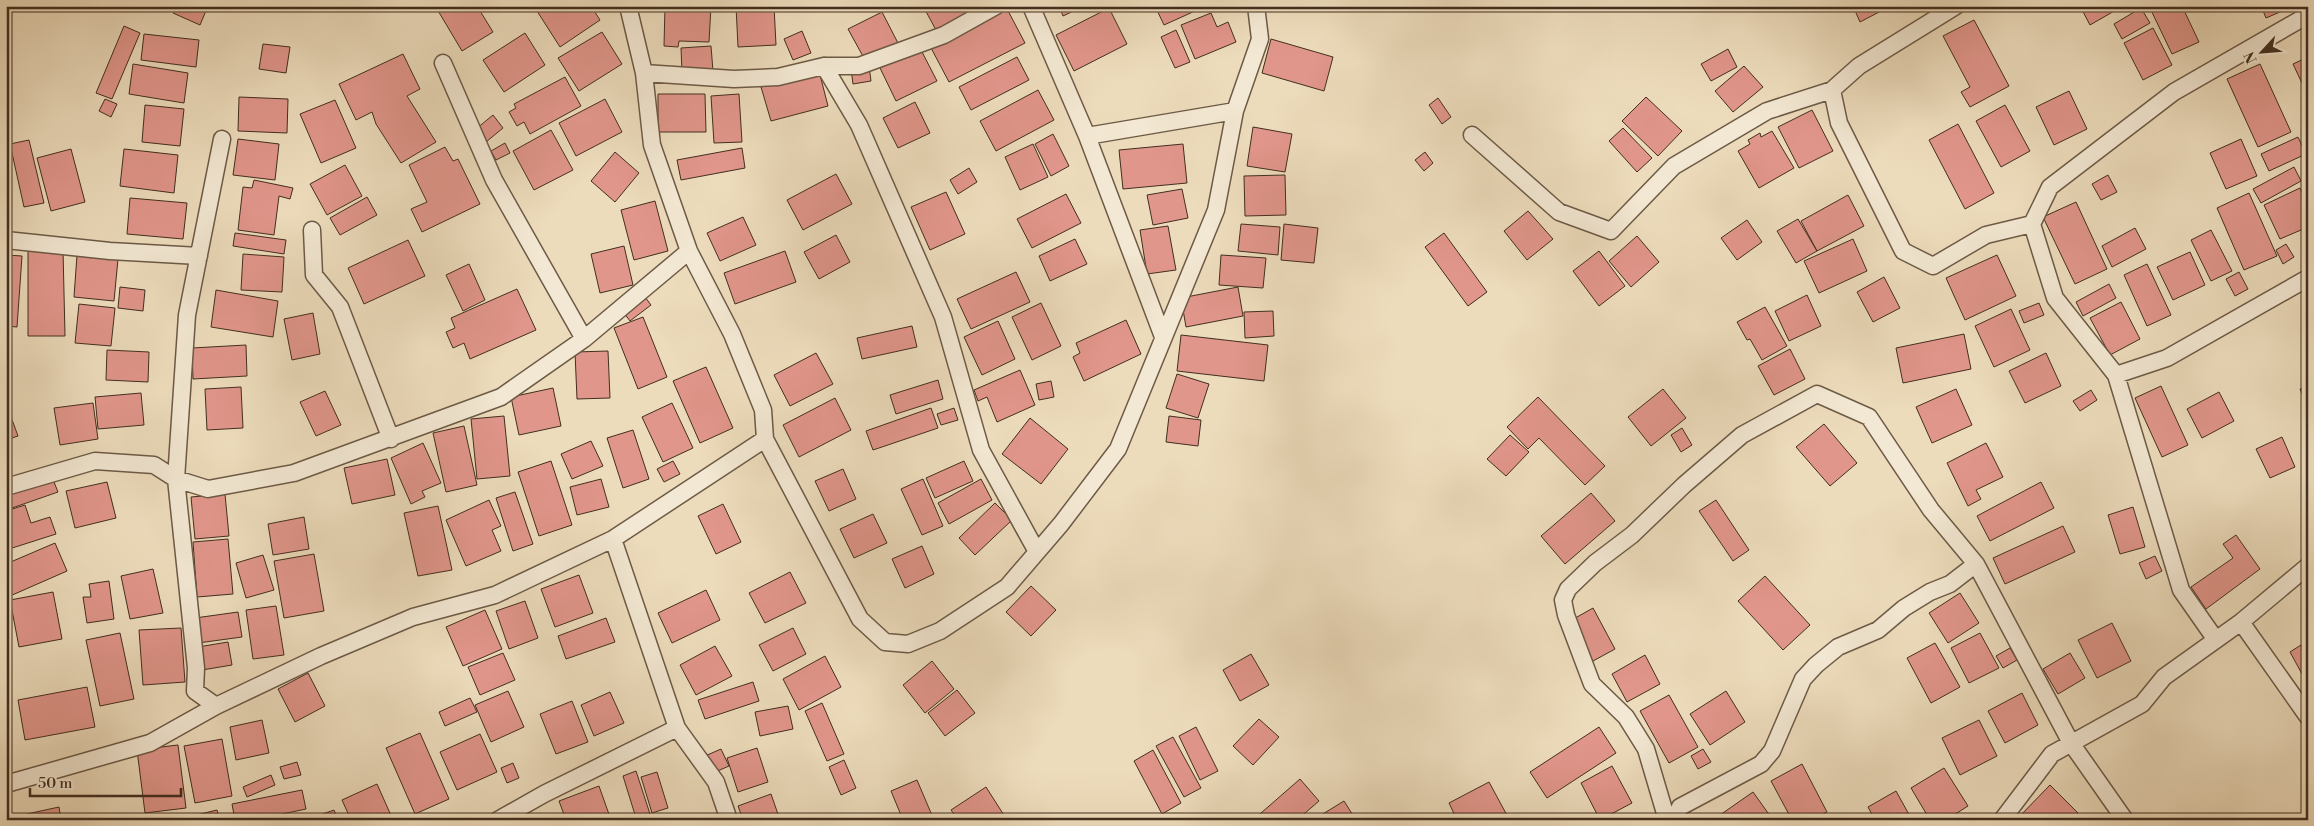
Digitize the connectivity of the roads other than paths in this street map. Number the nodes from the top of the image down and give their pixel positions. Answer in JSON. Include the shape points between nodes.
{"nodes":[{"id":1,"x":628,"y":6,"type":"edge"},
{"id":2,"x":996,"y":6,"type":"edge"},
{"id":3,"x":1031,"y":6,"type":"edge"},
{"id":4,"x":1256,"y":6,"type":"edge"},
{"id":5,"x":1956,"y":6,"type":"edge"},
{"id":6,"x":2308,"y":14,"type":"edge"},
{"id":7,"x":443,"y":63,"type":"dead end"},
{"id":8,"x":824,"y":66,"type":"junction"},
{"id":9,"x":644,"y":73,"type":"junction"},
{"id":10,"x":1832,"y":90,"type":"junction"},
{"id":11,"x":1235,"y":111,"type":"junction"},
{"id":12,"x":1472,"y":135,"type":"dead end"},
{"id":13,"x":1088,"y":136,"type":"junction"},
{"id":14,"x":222,"y":139,"type":"dead end"},
{"id":15,"x":2032,"y":224,"type":"junction"},
{"id":16,"x":312,"y":230,"type":"dead end"},
{"id":17,"x":6,"y":240,"type":"edge"},
{"id":18,"x":689,"y":250,"type":"junction"},
{"id":19,"x":199,"y":256,"type":"junction"},
{"id":20,"x":2308,"y":278,"type":"edge"},
{"id":21,"x":1163,"y":337,"type":"junction"},
{"id":22,"x":584,"y":339,"type":"junction"},
{"id":23,"x":2116,"y":375,"type":"junction"},
{"id":24,"x":391,"y":439,"type":"junction"},
{"id":25,"x":765,"y":439,"type":"junction"},
{"id":26,"x":176,"y":479,"type":"junction"},
{"id":27,"x":6,"y":487,"type":"edge"},
{"id":28,"x":613,"y":540,"type":"junction"},
{"id":29,"x":1037,"y":552,"type":"junction"},
{"id":30,"x":1976,"y":564,"type":"junction"},
{"id":31,"x":2308,"y":566,"type":"edge"},
{"id":32,"x":2241,"y":622,"type":"junction"},
{"id":33,"x":2216,"y":640,"type":"junction"},
{"id":34,"x":216,"y":706,"type":"junction"},
{"id":35,"x":2308,"y":717,"type":"edge"},
{"id":36,"x":677,"y":728,"type":"junction"},
{"id":37,"x":2071,"y":743,"type":"junction"},
{"id":38,"x":6,"y":784,"type":"edge"},
{"id":39,"x":498,"y":820,"type":"edge"},
{"id":40,"x":729,"y":820,"type":"edge"},
{"id":41,"x":1667,"y":820,"type":"edge"},
{"id":42,"x":1674,"y":820,"type":"edge"},
{"id":43,"x":2002,"y":820,"type":"edge"},
{"id":44,"x":2124,"y":820,"type":"edge"}],
"edges":[{"from":1,"to":9,"type":"street"},
{"from":2,"to":8,"type":"street","via":[[944,35],[859,66]]},
{"from":3,"to":13,"type":"street"},
{"from":4,"to":11,"type":"street","via":[[1260,39]]},
{"from":5,"to":10,"type":"street","via":[[1859,66]]},
{"from":6,"to":15,"type":"street","via":[[2166,98],[2050,187]]},
{"from":7,"to":22,"type":"street","via":[[494,180]]},
{"from":8,"to":9,"type":"street","via":[[778,78],[734,80]]},
{"from":8,"to":29,"type":"street","via":[[859,125],[943,317],[981,450]]},
{"from":9,"to":18,"type":"street","via":[[652,145]]},
{"from":10,"to":12,"type":"street","via":[[1767,111],[1674,166],[1611,231],[1559,212]]},
{"from":10,"to":15,"type":"street","via":[[1839,123],[1903,251],[1933,266],[1986,235]]},
{"from":11,"to":13,"type":"street"},
{"from":11,"to":21,"type":"street","via":[[1216,210]]},
{"from":13,"to":21,"type":"street"},
{"from":14,"to":19,"type":"street"},
{"from":15,"to":23,"type":"street","via":[[2055,298]]},
{"from":16,"to":24,"type":"street","via":[[314,275],[340,307]]},
{"from":17,"to":19,"type":"street"},
{"from":18,"to":22,"type":"street"},
{"from":18,"to":25,"type":"street","via":[[732,334],[763,410]]},
{"from":19,"to":26,"type":"street","via":[[188,315]]},
{"from":20,"to":23,"type":"street","via":[[2167,358]]},
{"from":21,"to":29,"type":"street","via":[[1118,449]]},
{"from":22,"to":24,"type":"street","via":[[501,397]]},
{"from":23,"to":33,"type":"street","via":[[2181,590]]},
{"from":24,"to":26,"type":"street","via":[[294,474],[208,489]]},
{"from":25,"to":28,"type":"street"},
{"from":25,"to":29,"type":"street","via":[[860,619],[885,642],[908,644],[940,631],[1007,587]]},
{"from":26,"to":27,"type":"street","via":[[154,465],[95,462]]},
{"from":26,"to":34,"type":"street","via":[[196,668],[195,691]]},
{"from":28,"to":34,"type":"street","via":[[494,595],[413,617]]},
{"from":28,"to":36,"type":"street"},
{"from":30,"to":37,"type":"street"},
{"from":30,"to":41,"type":"street","via":[[1931,510],[1869,417],[1817,394],[1742,436],[1684,485],[1632,536],[1595,563],[1568,589],[1563,600],[1592,684],[1626,717],[1646,750]]},
{"from":30,"to":42,"type":"street","via":[[1950,584],[1904,608],[1878,630],[1838,647],[1816,665],[1803,679],[1772,751],[1761,764],[1680,807]]},
{"from":31,"to":32,"type":"street"},
{"from":32,"to":33,"type":"street"},
{"from":32,"to":35,"type":"street"},
{"from":33,"to":37,"type":"street","via":[[2164,678],[2142,704]]},
{"from":34,"to":38,"type":"street","via":[[150,743]]},
{"from":36,"to":39,"type":"street"},
{"from":36,"to":40,"type":"street","via":[[716,782]]},
{"from":37,"to":43,"type":"street","via":[[2052,754]]},
{"from":37,"to":44,"type":"street"}]}
